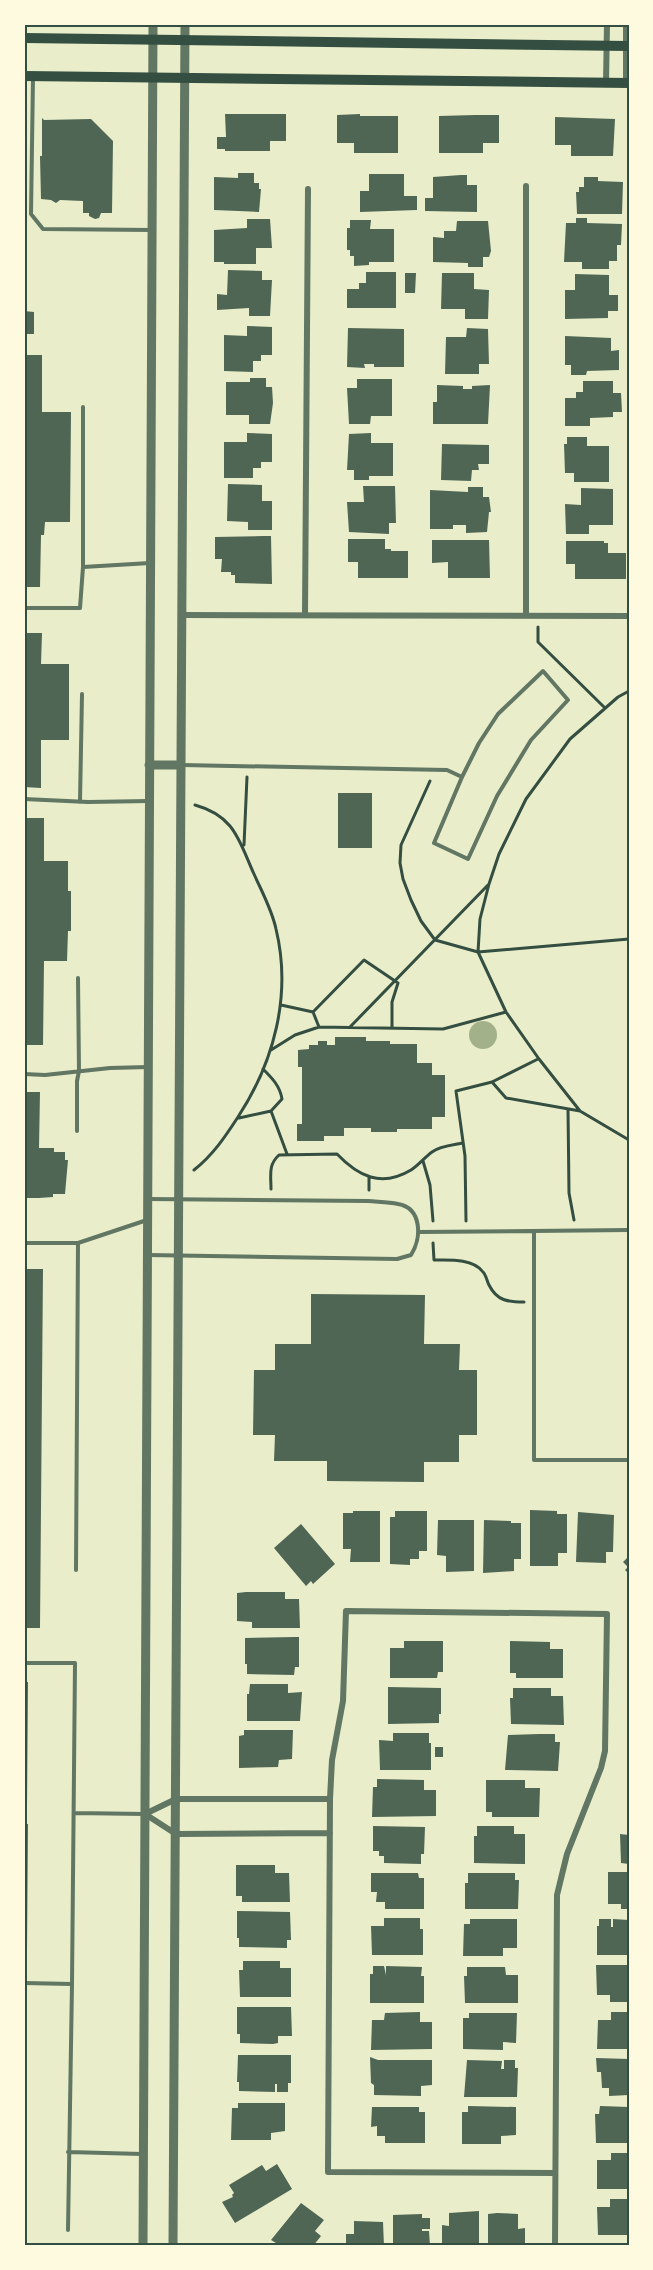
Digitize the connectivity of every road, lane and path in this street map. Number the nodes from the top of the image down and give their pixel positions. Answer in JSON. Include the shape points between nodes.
{"nodes":[{"id":1,"x":153,"y":24,"type":"edge"},
{"id":2,"x":185,"y":24,"type":"edge"},
{"id":3,"x":607,"y":24,"type":"edge"},
{"id":4,"x":626,"y":24,"type":"edge"},
{"id":5,"x":24,"y":38,"type":"edge"},
{"id":6,"x":153,"y":40,"type":"junction"},
{"id":7,"x":185,"y":40,"type":"junction"},
{"id":8,"x":606,"y":46,"type":"junction"},
{"id":9,"x":627,"y":46,"type":"edge"},
{"id":10,"x":28,"y":76,"type":"edge"},
{"id":11,"x":152,"y":77,"type":"junction"},
{"id":12,"x":185,"y":78,"type":"junction"},
{"id":13,"x":606,"y":83,"type":"junction"},
{"id":14,"x":627,"y":83,"type":"edge"},
{"id":15,"x":526,"y":186,"type":"dead end"},
{"id":16,"x":308,"y":189,"type":"dead end"},
{"id":17,"x":152,"y":230,"type":"junction"},
{"id":18,"x":83,"y":407,"type":"dead end"},
{"id":19,"x":150,"y":563,"type":"junction"},
{"id":20,"x":83,"y":567,"type":"junction"},
{"id":21,"x":24,"y":608,"type":"edge"},
{"id":22,"x":182,"y":615,"type":"junction"},
{"id":23,"x":305,"y":615,"type":"junction"},
{"id":24,"x":526,"y":616,"type":"junction"},
{"id":25,"x":629,"y":616,"type":"edge"},
{"id":26,"x":538,"y":642,"type":"dead end"},
{"id":27,"x":629,"y":691,"type":"edge"},
{"id":28,"x":82,"y":694,"type":"dead end"},
{"id":29,"x":605,"y":708,"type":"junction"},
{"id":30,"x":149,"y":765,"type":"junction"},
{"id":31,"x":181,"y":765,"type":"junction"},
{"id":32,"x":247,"y":766,"type":"junction"},
{"id":33,"x":436,"y":768,"type":"junction"},
{"id":34,"x":462,"y":777,"type":"junction"},
{"id":35,"x":24,"y":799,"type":"edge"},
{"id":36,"x":149,"y":801,"type":"junction"},
{"id":37,"x":80,"y":802,"type":"junction"},
{"id":38,"x":195,"y":805,"type":"dead end"},
{"id":39,"x":244,"y":847,"type":"junction"},
{"id":40,"x":489,"y":884,"type":"junction"},
{"id":41,"x":629,"y":939,"type":"edge"},
{"id":42,"x":435,"y":940,"type":"junction"},
{"id":43,"x":478,"y":951,"type":"junction"},
{"id":44,"x":78,"y":978,"type":"dead end"},
{"id":45,"x":395,"y":981,"type":"junction"},
{"id":46,"x":281,"y":1005,"type":"junction"},
{"id":47,"x":313,"y":1012,"type":"junction"},
{"id":48,"x":506,"y":1012,"type":"junction"},
{"id":49,"x":319,"y":1027,"type":"junction"},
{"id":50,"x":350,"y":1027,"type":"junction"},
{"id":51,"x":392,"y":1028,"type":"junction"},
{"id":52,"x":271,"y":1050,"type":"junction"},
{"id":53,"x":539,"y":1059,"type":"junction"},
{"id":54,"x":148,"y":1067,"type":"junction"},
{"id":55,"x":263,"y":1069,"type":"junction"},
{"id":56,"x":79,"y":1071,"type":"junction"},
{"id":57,"x":24,"y":1074,"type":"edge"},
{"id":58,"x":492,"y":1082,"type":"junction"},
{"id":59,"x":568,"y":1109,"type":"junction"},
{"id":60,"x":580,"y":1111,"type":"junction"},
{"id":61,"x":271,"y":1112,"type":"junction"},
{"id":62,"x":237,"y":1119,"type":"junction"},
{"id":63,"x":77,"y":1131,"type":"dead end"},
{"id":64,"x":629,"y":1140,"type":"edge"},
{"id":65,"x":463,"y":1143,"type":"junction"},
{"id":66,"x":287,"y":1154,"type":"junction"},
{"id":67,"x":423,"y":1161,"type":"junction"},
{"id":68,"x":194,"y":1170,"type":"dead end"},
{"id":69,"x":147,"y":1198,"type":"junction"},
{"id":70,"x":179,"y":1199,"type":"junction"},
{"id":71,"x":271,"y":1200,"type":"junction"},
{"id":72,"x":147,"y":1220,"type":"junction"},
{"id":73,"x":575,"y":1230,"type":"junction"},
{"id":74,"x":629,"y":1230,"type":"edge"},
{"id":75,"x":466,"y":1231,"type":"junction"},
{"id":76,"x":534,"y":1231,"type":"junction"},
{"id":77,"x":418,"y":1232,"type":"junction"},
{"id":78,"x":433,"y":1232,"type":"junction"},
{"id":79,"x":24,"y":1243,"type":"edge"},
{"id":80,"x":78,"y":1243,"type":"junction"},
{"id":81,"x":147,"y":1255,"type":"junction"},
{"id":82,"x":178,"y":1256,"type":"junction"},
{"id":83,"x":534,"y":1302,"type":"junction"},
{"id":84,"x":629,"y":1460,"type":"edge"},
{"id":85,"x":76,"y":1570,"type":"dead end"},
{"id":86,"x":24,"y":1663,"type":"edge"},
{"id":87,"x":330,"y":1798,"type":"junction"},
{"id":88,"x":176,"y":1799,"type":"junction"},
{"id":89,"x":74,"y":1813,"type":"junction"},
{"id":90,"x":145,"y":1814,"type":"junction"},
{"id":91,"x":330,"y":1833,"type":"junction"},
{"id":92,"x":176,"y":1834,"type":"junction"},
{"id":93,"x":24,"y":1983,"type":"edge"},
{"id":94,"x":72,"y":1984,"type":"junction"},
{"id":95,"x":68,"y":2152,"type":"junction"},
{"id":96,"x":143,"y":2154,"type":"junction"},
{"id":97,"x":555,"y":2173,"type":"junction"},
{"id":98,"x":68,"y":2230,"type":"dead end"},
{"id":99,"x":143,"y":2246,"type":"edge"},
{"id":100,"x":173,"y":2246,"type":"edge"},
{"id":101,"x":555,"y":2246,"type":"edge"}],
"edges":[{"from":1,"to":6,"type":"street"},
{"from":2,"to":7,"type":"street"},
{"from":3,"to":8,"type":"street"},
{"from":4,"to":9,"type":"street"},
{"from":5,"to":6,"type":"main road"},
{"from":6,"to":7,"type":"main road"},
{"from":6,"to":11,"type":"street"},
{"from":7,"to":8,"type":"main road"},
{"from":7,"to":12,"type":"street"},
{"from":8,"to":9,"type":"main road"},
{"from":8,"to":13,"type":"street"},
{"from":9,"to":14,"type":"street"},
{"from":10,"to":11,"type":"main road"},
{"from":10,"to":17,"type":"lane","via":[[31,214],[43,228]]},
{"from":11,"to":12,"type":"main road"},
{"from":11,"to":17,"type":"street"},
{"from":12,"to":13,"type":"main road"},
{"from":12,"to":22,"type":"street"},
{"from":13,"to":14,"type":"main road"},
{"from":15,"to":24,"type":"street"},
{"from":16,"to":23,"type":"street"},
{"from":17,"to":19,"type":"street"},
{"from":18,"to":20,"type":"lane"},
{"from":19,"to":20,"type":"lane"},
{"from":19,"to":30,"type":"street"},
{"from":20,"to":21,"type":"lane","via":[[80,608]]},
{"from":22,"to":23,"type":"street"},
{"from":22,"to":31,"type":"street"},
{"from":23,"to":24,"type":"street"},
{"from":24,"to":25,"type":"street"},
{"from":26,"to":29,"type":"path"},
{"from":27,"to":29,"type":"path"},
{"from":28,"to":37,"type":"lane"},
{"from":29,"to":40,"type":"path","via":[[570,739],[526,800]]},
{"from":30,"to":31,"type":"street"},
{"from":30,"to":36,"type":"street"},
{"from":31,"to":32,"type":"lane"},
{"from":31,"to":70,"type":"street"},
{"from":32,"to":33,"type":"lane"},
{"from":32,"to":39,"type":"path"},
{"from":33,"to":34,"type":"lane"},
{"from":33,"to":42,"type":"path","via":[[401,845],[400,862],[411,900]]},
{"from":34,"to":34,"type":"lane","via":[[434,843],[468,859],[496,796],[531,740],[568,700],[543,671],[498,714]]},
{"from":35,"to":37,"type":"lane"},
{"from":36,"to":37,"type":"lane"},
{"from":36,"to":54,"type":"street"},
{"from":38,"to":39,"type":"path","via":[[226,821]]},
{"from":39,"to":46,"type":"path","via":[[277,930]]},
{"from":40,"to":42,"type":"path"},
{"from":40,"to":43,"type":"path","via":[[480,919]]},
{"from":41,"to":43,"type":"path"},
{"from":42,"to":43,"type":"path"},
{"from":42,"to":45,"type":"path"},
{"from":43,"to":48,"type":"path"},
{"from":44,"to":56,"type":"lane"},
{"from":45,"to":47,"type":"path","via":[[364,960]]},
{"from":45,"to":50,"type":"path"},
{"from":45,"to":51,"type":"path","via":[[398,983],[392,1002]]},
{"from":46,"to":47,"type":"path"},
{"from":46,"to":52,"type":"path"},
{"from":47,"to":49,"type":"path"},
{"from":48,"to":51,"type":"path","via":[[443,1029]]},
{"from":48,"to":53,"type":"path"},
{"from":49,"to":50,"type":"path"},
{"from":49,"to":52,"type":"path","via":[[295,1035]]},
{"from":50,"to":51,"type":"path"},
{"from":52,"to":55,"type":"path"},
{"from":53,"to":58,"type":"path"},
{"from":53,"to":60,"type":"path"},
{"from":54,"to":56,"type":"lane"},
{"from":54,"to":69,"type":"street"},
{"from":55,"to":61,"type":"path","via":[[281,1091],[282,1099]]},
{"from":55,"to":62,"type":"path"},
{"from":56,"to":57,"type":"lane"},
{"from":56,"to":63,"type":"lane"},
{"from":58,"to":59,"type":"path","via":[[506,1098]]},
{"from":58,"to":65,"type":"path","via":[[456,1091]]},
{"from":59,"to":60,"type":"path"},
{"from":59,"to":73,"type":"path","via":[[569,1193]]},
{"from":60,"to":64,"type":"path"},
{"from":61,"to":62,"type":"path"},
{"from":61,"to":66,"type":"path"},
{"from":62,"to":68,"type":"path","via":[[207,1160]]},
{"from":65,"to":67,"type":"path","via":[[434,1150]]},
{"from":65,"to":75,"type":"path"},
{"from":66,"to":67,"type":"path","via":[[337,1154],[348,1166],[373,1179],[399,1176]]},
{"from":66,"to":71,"type":"path","via":[[279,1155],[272,1163]]},
{"from":67,"to":78,"type":"path","via":[[430,1185]]},
{"from":69,"to":70,"type":"lane"},
{"from":69,"to":72,"type":"street"},
{"from":70,"to":71,"type":"lane"},
{"from":70,"to":82,"type":"street"},
{"from":71,"to":77,"type":"lane","via":[[400,1204],[413,1212]]},
{"from":72,"to":80,"type":"lane"},
{"from":72,"to":81,"type":"street"},
{"from":73,"to":74,"type":"lane"},
{"from":73,"to":76,"type":"lane"},
{"from":75,"to":76,"type":"lane"},
{"from":75,"to":78,"type":"lane"},
{"from":76,"to":83,"type":"lane"},
{"from":77,"to":78,"type":"lane"},
{"from":77,"to":82,"type":"lane","via":[[418,1244],[411,1255],[397,1259]]},
{"from":78,"to":83,"type":"path","via":[[434,1260],[468,1263],[483,1270],[495,1295],[505,1301]]},
{"from":79,"to":80,"type":"lane"},
{"from":80,"to":85,"type":"lane"},
{"from":81,"to":82,"type":"lane"},
{"from":81,"to":90,"type":"street"},
{"from":82,"to":88,"type":"street"},
{"from":83,"to":84,"type":"lane","via":[[534,1460]]},
{"from":86,"to":89,"type":"lane","via":[[75,1663]]},
{"from":87,"to":88,"type":"street"},
{"from":87,"to":91,"type":"street"},
{"from":87,"to":97,"type":"street","via":[[332,1760],[343,1701],[346,1611],[607,1614],[605,1750],[556,1895]]},
{"from":88,"to":90,"type":"street"},
{"from":88,"to":92,"type":"street"},
{"from":89,"to":90,"type":"lane"},
{"from":89,"to":94,"type":"lane"},
{"from":90,"to":92,"type":"street"},
{"from":90,"to":96,"type":"street"},
{"from":91,"to":92,"type":"street"},
{"from":91,"to":97,"type":"street","via":[[328,2172]]},
{"from":92,"to":100,"type":"street"},
{"from":93,"to":94,"type":"lane"},
{"from":94,"to":95,"type":"lane"},
{"from":95,"to":96,"type":"lane"},
{"from":95,"to":98,"type":"lane"},
{"from":96,"to":99,"type":"street"},
{"from":97,"to":101,"type":"street"}]}
